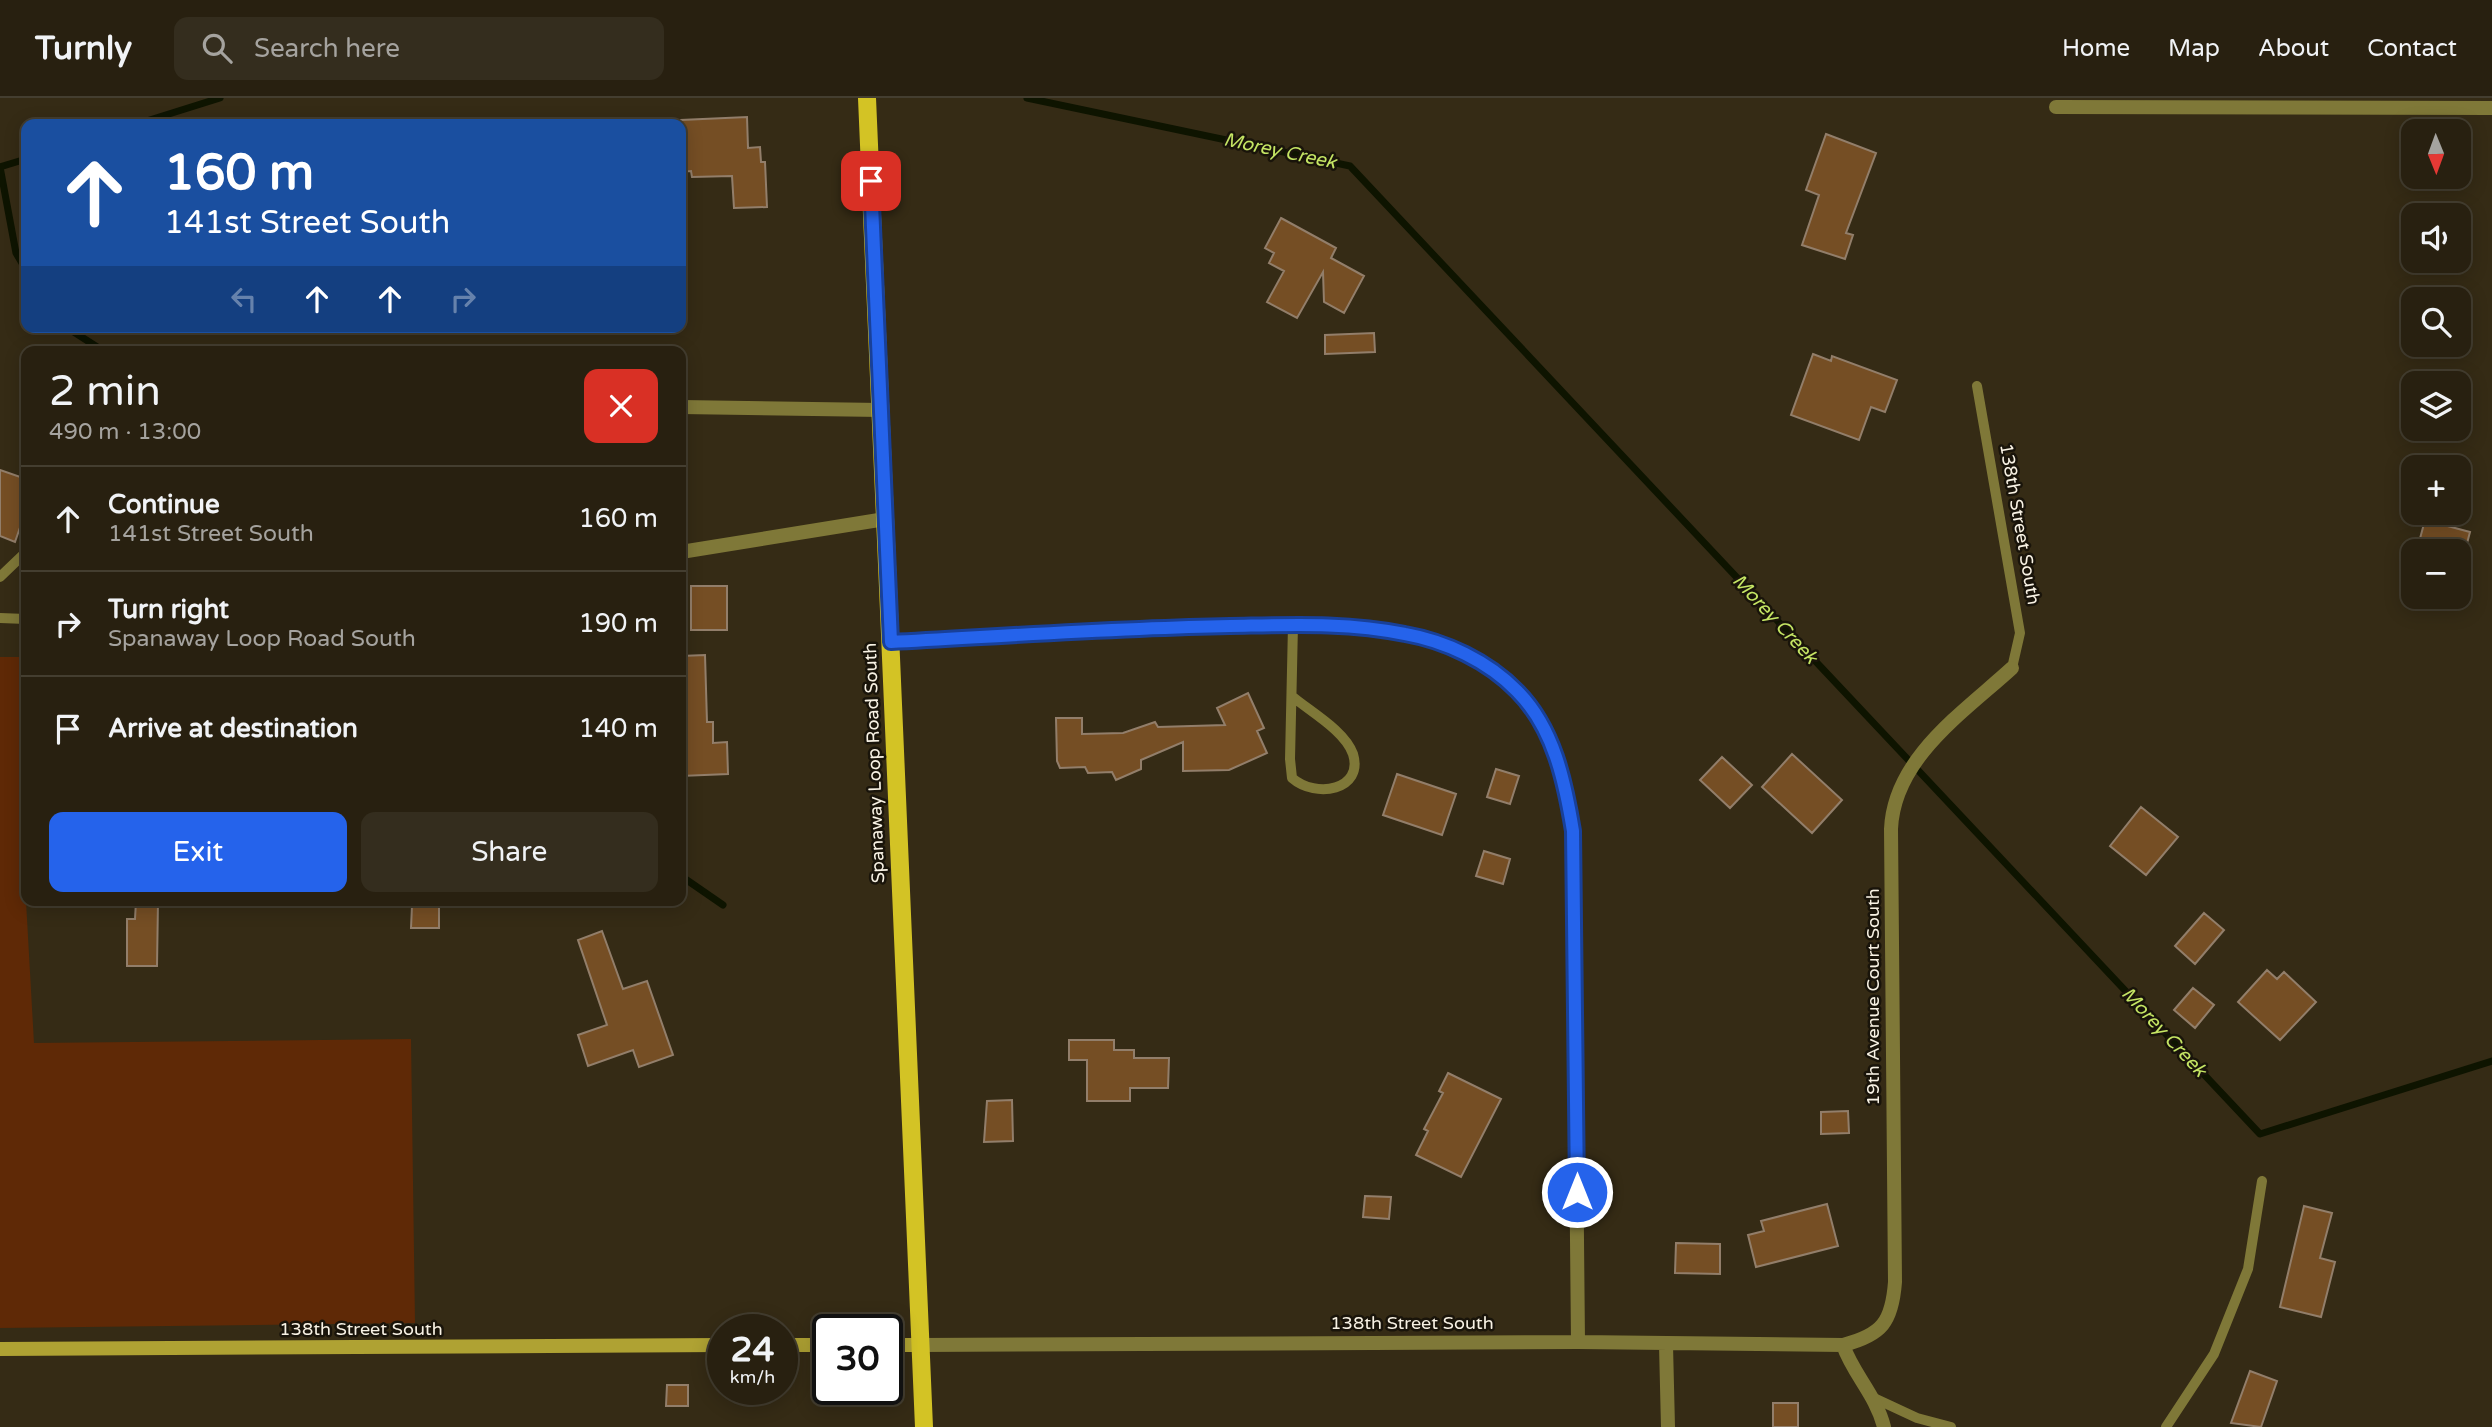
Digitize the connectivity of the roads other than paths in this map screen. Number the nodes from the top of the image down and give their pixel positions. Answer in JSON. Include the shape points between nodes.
{"nodes":[{"id":1,"x":867,"y":98,"type":"edge"},
{"id":2,"x":2342,"y":103,"type":"edge"},
{"id":3,"x":2056,"y":107,"type":"dead end"},
{"id":4,"x":2492,"y":108,"type":"edge"},
{"id":5,"x":1977,"y":386,"type":"dead end"},
{"id":6,"x":686,"y":407,"type":"edge"},
{"id":7,"x":881,"y":410,"type":"junction"},
{"id":8,"x":885,"y":519,"type":"junction"},
{"id":9,"x":686,"y":551,"type":"edge"},
{"id":10,"x":21,"y":557,"type":"edge"},
{"id":11,"x":0,"y":577,"type":"edge"},
{"id":12,"x":0,"y":618,"type":"edge"},
{"id":13,"x":21,"y":619,"type":"edge"},
{"id":14,"x":1293,"y":625,"type":"junction"},
{"id":15,"x":891,"y":642,"type":"junction"},
{"id":16,"x":2012,"y":668,"type":"joint"},
{"id":17,"x":1293,"y":697,"type":"junction"},
{"id":18,"x":2262,"y":1181,"type":"dead end"},
{"id":19,"x":1578,"y":1342,"type":"junction"},
{"id":20,"x":707,"y":1345,"type":"edge"},
{"id":21,"x":903,"y":1345,"type":"edge"},
{"id":22,"x":920,"y":1345,"type":"junction"},
{"id":23,"x":1666,"y":1345,"type":"junction"},
{"id":24,"x":1843,"y":1345,"type":"junction"},
{"id":25,"x":0,"y":1349,"type":"edge"},
{"id":26,"x":1874,"y":1398,"type":"junction"},
{"id":27,"x":924,"y":1427,"type":"edge"},
{"id":28,"x":1668,"y":1427,"type":"edge"},
{"id":29,"x":1884,"y":1427,"type":"edge"},
{"id":30,"x":1951,"y":1427,"type":"edge"},
{"id":31,"x":2165,"y":1427,"type":"edge"}],
"edges":[{"from":1,"to":7,"type":"main road","name":"Spanaway Loop Road South"},
{"from":2,"to":3,"type":"street"},
{"from":2,"to":4,"type":"street"},
{"from":5,"to":16,"type":"lane","name":"138th Street South","via":[[2018,625]]},
{"from":6,"to":7,"type":"street"},
{"from":7,"to":8,"type":"main road","name":"Spanaway Loop Road South"},
{"from":8,"to":9,"type":"street"},
{"from":8,"to":15,"type":"main road","name":"Spanaway Loop Road South"},
{"from":10,"to":11,"type":"lane"},
{"from":12,"to":13,"type":"lane"},
{"from":14,"to":15,"type":"street"},
{"from":14,"to":17,"type":"lane"},
{"from":14,"to":19,"type":"street","via":[[1340,624],[1408,634],[1447,646],[1502,677],[1529,705],[1552,744],[1573,831]]},
{"from":15,"to":22,"type":"main road","name":"Spanaway Loop Road South"},
{"from":16,"to":24,"type":"street","name":"19th Avenue Court South","via":[[1909,768],[1894,798],[1893,1303],[1873,1335]]},
{"from":17,"to":17,"type":"lane","via":[[1292,778],[1312,789],[1335,789],[1354,766],[1347,741]]},
{"from":18,"to":31,"type":"lane","via":[[2248,1269],[2214,1354]]},
{"from":19,"to":22,"type":"street","name":"138th Street South"},
{"from":19,"to":23,"type":"street","name":"138th Street South"},
{"from":20,"to":25,"type":"street","name":"138th Street South"},
{"from":21,"to":22,"type":"street","name":"138th Street South"},
{"from":22,"to":27,"type":"main road","name":"Spanaway Loop Road South"},
{"from":23,"to":24,"type":"street","name":"138th Street South"},
{"from":23,"to":28,"type":"street"},
{"from":24,"to":26,"type":"street"},
{"from":26,"to":29,"type":"street"},
{"from":26,"to":30,"type":"lane","via":[[1917,1418]]}]}
